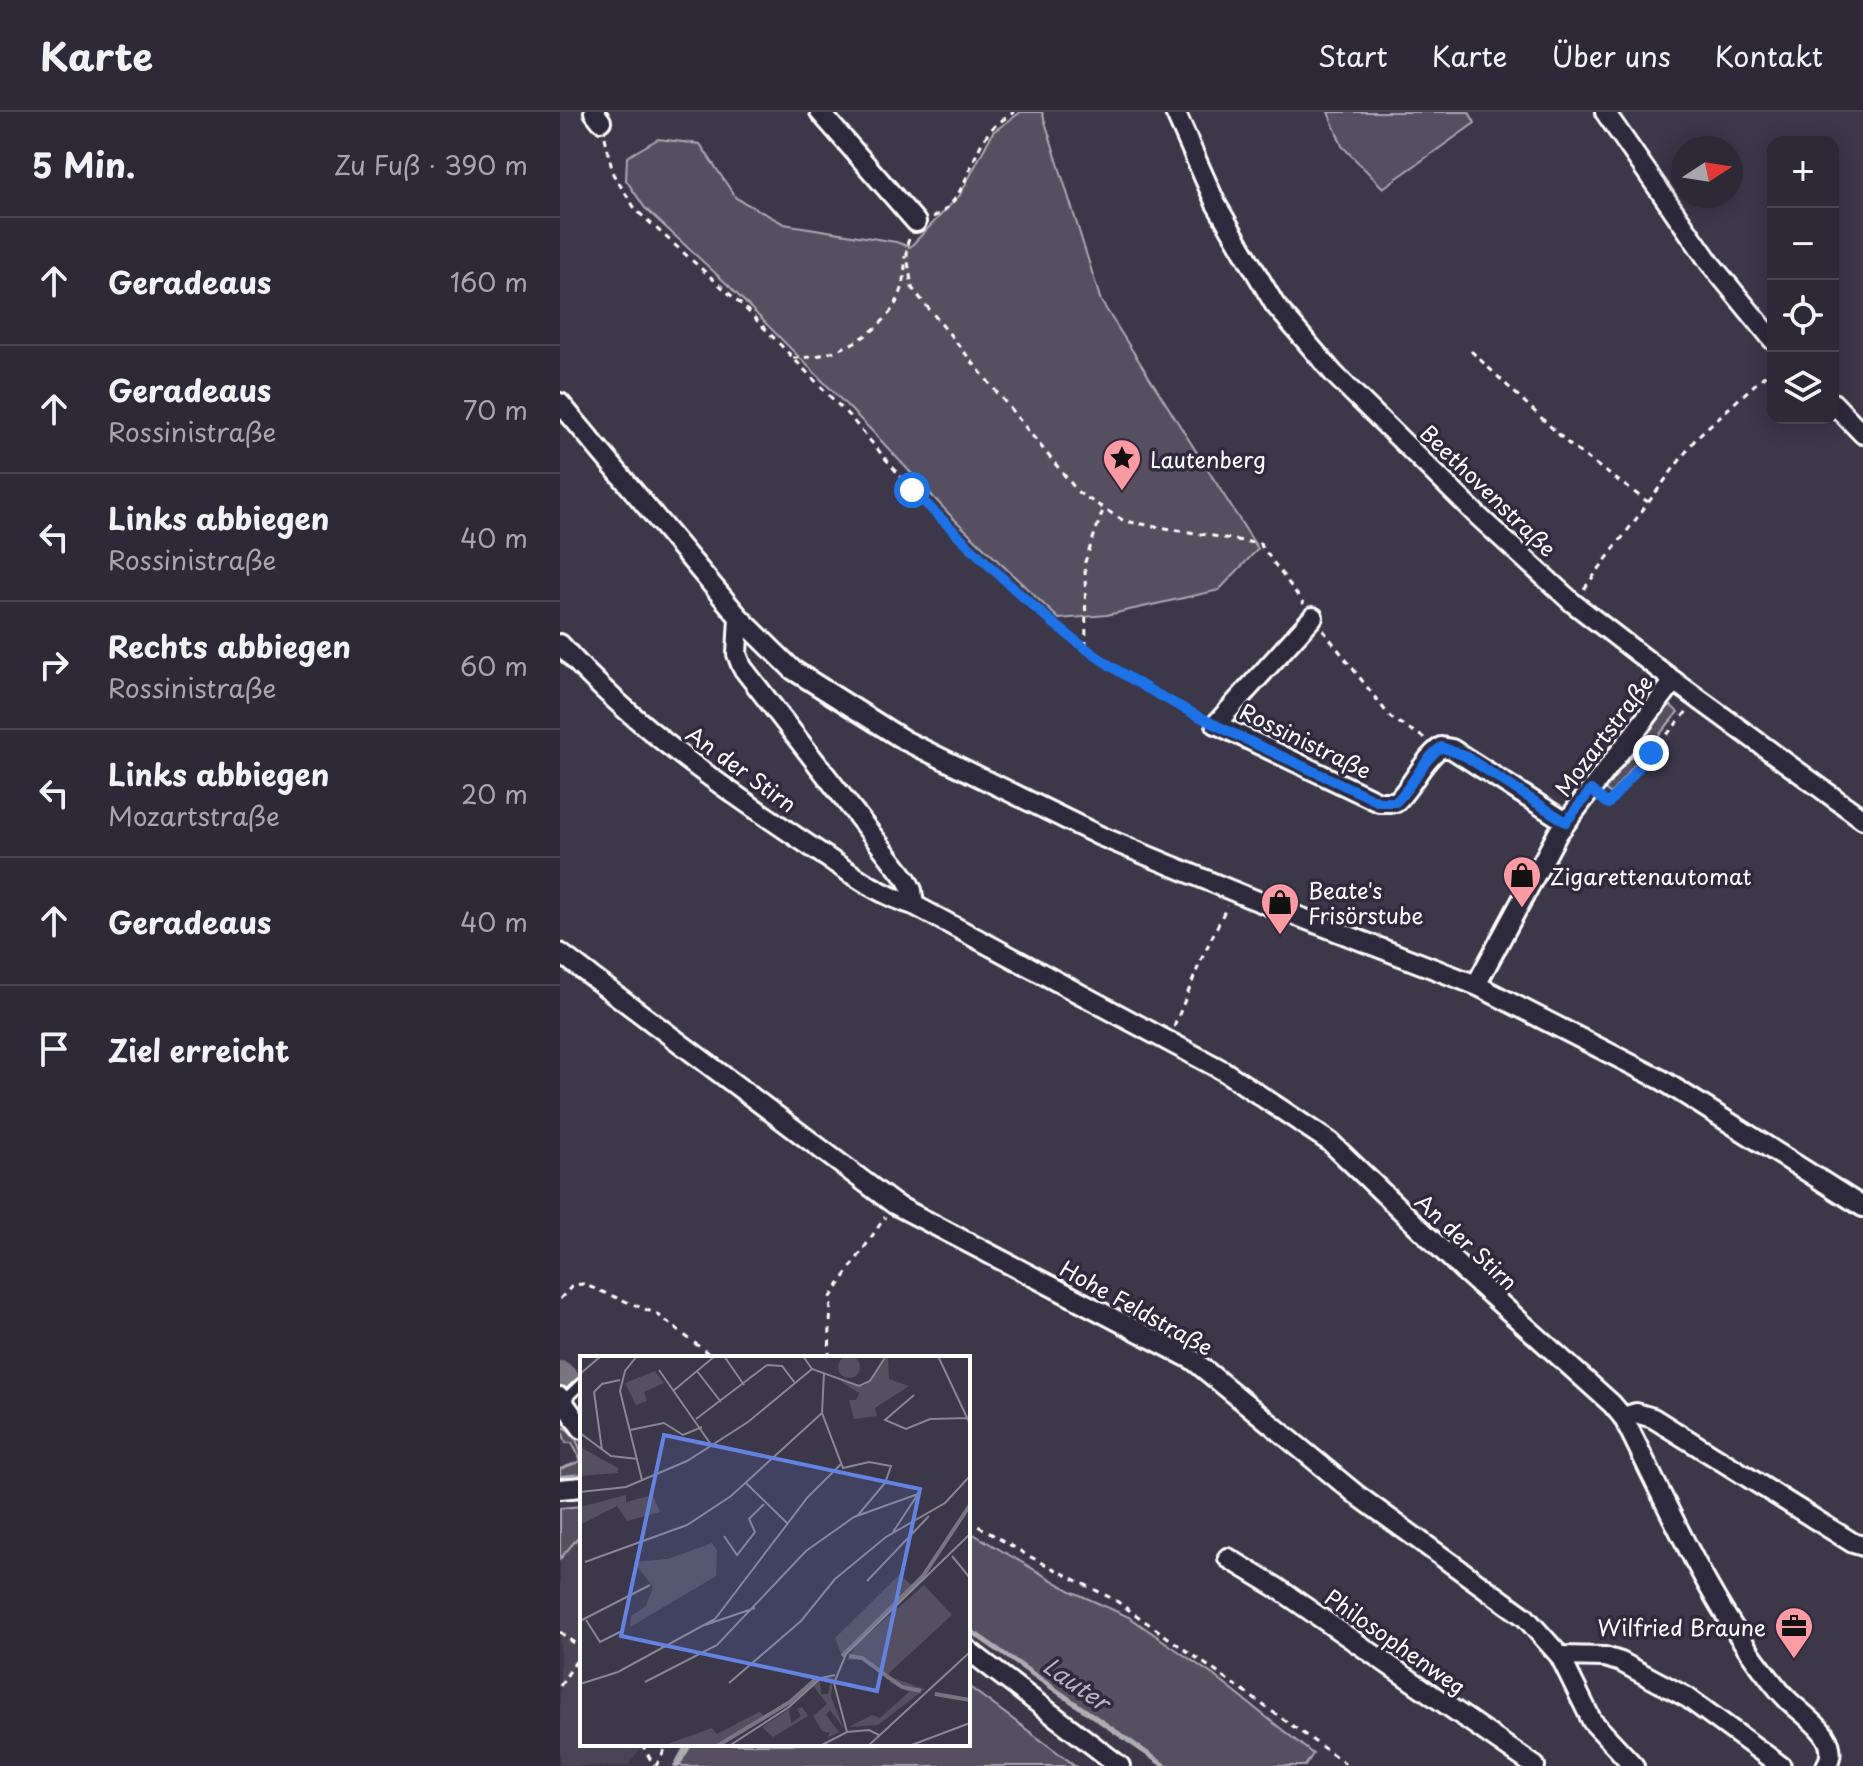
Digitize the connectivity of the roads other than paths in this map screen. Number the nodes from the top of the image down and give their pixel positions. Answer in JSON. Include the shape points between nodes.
{"nodes":[{"id":1,"x":1175,"y":112,"type":"edge"},
{"id":2,"x":1605,"y":112,"type":"edge"},
{"id":3,"x":826,"y":114,"type":"edge"},
{"id":4,"x":916,"y":222,"type":"road end"},
{"id":5,"x":1767,"y":333,"type":"edge"},
{"id":6,"x":1839,"y":408,"type":"edge"},
{"id":7,"x":562,"y":410,"type":"edge"},
{"id":8,"x":1860,"y":426,"type":"edge"},
{"id":9,"x":1313,"y":617,"type":"road end"},
{"id":10,"x":751,"y":623,"type":"junction"},
{"id":11,"x":560,"y":644,"type":"edge"},
{"id":12,"x":1674,"y":681,"type":"junction"},
{"id":13,"x":1863,"y":819,"type":"edge"},
{"id":14,"x":1566,"y":822,"type":"junction"},
{"id":15,"x":914,"y":905,"type":"junction"},
{"id":16,"x":560,"y":953,"type":"edge"},
{"id":17,"x":1476,"y":985,"type":"junction"},
{"id":18,"x":1863,"y":1207,"type":"edge"},
{"id":19,"x":580,"y":1384,"type":"edge"},
{"id":20,"x":562,"y":1398,"type":"edge"},
{"id":21,"x":1623,"y":1417,"type":"junction"},
{"id":22,"x":580,"y":1426,"type":"edge"},
{"id":23,"x":580,"y":1487,"type":"edge"},
{"id":24,"x":560,"y":1489,"type":"edge"},
{"id":25,"x":1863,"y":1546,"type":"edge"},
{"id":26,"x":1228,"y":1558,"type":"dead end"},
{"id":27,"x":970,"y":1652,"type":"edge"},
{"id":28,"x":1560,"y":1656,"type":"junction"},
{"id":29,"x":1120,"y":1766,"type":"edge"},
{"id":30,"x":1535,"y":1766,"type":"edge"},
{"id":31,"x":1634,"y":1766,"type":"edge"},
{"id":32,"x":1781,"y":1766,"type":"edge"},
{"id":33,"x":1826,"y":1766,"type":"edge"}],
"edges":[{"from":1,"to":12,"type":"street","name":"Beethovenstraße","via":[[1216,204],[1275,305],[1334,374],[1573,603]]},
{"from":2,"to":5,"type":"street","via":[[1710,263]]},
{"from":3,"to":4,"type":"street"},
{"from":6,"to":8,"type":"street"},
{"from":7,"to":10,"type":"street"},
{"from":9,"to":14,"type":"street","name":"Rossinistraße","via":[[1216,724],[1379,802],[1396,802],[1441,747],[1465,756]]},
{"from":10,"to":15,"type":"street","name":"An der Stirn","via":[[737,654],[742,667],[907,880]]},
{"from":10,"to":17,"type":"street","via":[[793,670],[932,754],[1100,836]]},
{"from":11,"to":15,"type":"street","name":"An der Stirn","via":[[634,717],[737,797],[881,893]]},
{"from":12,"to":13,"type":"street","name":"Beethovenstraße"},
{"from":12,"to":14,"type":"street","name":"Mozartstraße"},
{"from":14,"to":17,"type":"street","name":"Mozartstraße"},
{"from":15,"to":21,"type":"street","name":"An der Stirn","via":[[1222,1070],[1330,1142]]},
{"from":16,"to":28,"type":"street","name":"Hohe Feldstraße","via":[[894,1204],[1193,1360],[1357,1495],[1525,1617]]},
{"from":17,"to":18,"type":"street","via":[[1662,1080]]},
{"from":19,"to":20,"type":"lane"},
{"from":20,"to":22,"type":"street"},
{"from":21,"to":25,"type":"street","via":[[1636,1413],[1653,1418]]},
{"from":21,"to":33,"type":"street","name":"An der Stirn","via":[[1724,1610],[1762,1669],[1826,1736],[1831,1750]]},
{"from":23,"to":24,"type":"street"},
{"from":26,"to":30,"type":"street","name":"Philosophenweg"},
{"from":27,"to":29,"type":"street"},
{"from":28,"to":31,"type":"street","name":"Hohe Feldstraße","via":[[1592,1721]]},
{"from":28,"to":32,"type":"street","via":[[1621,1662],[1688,1698]]}]}
